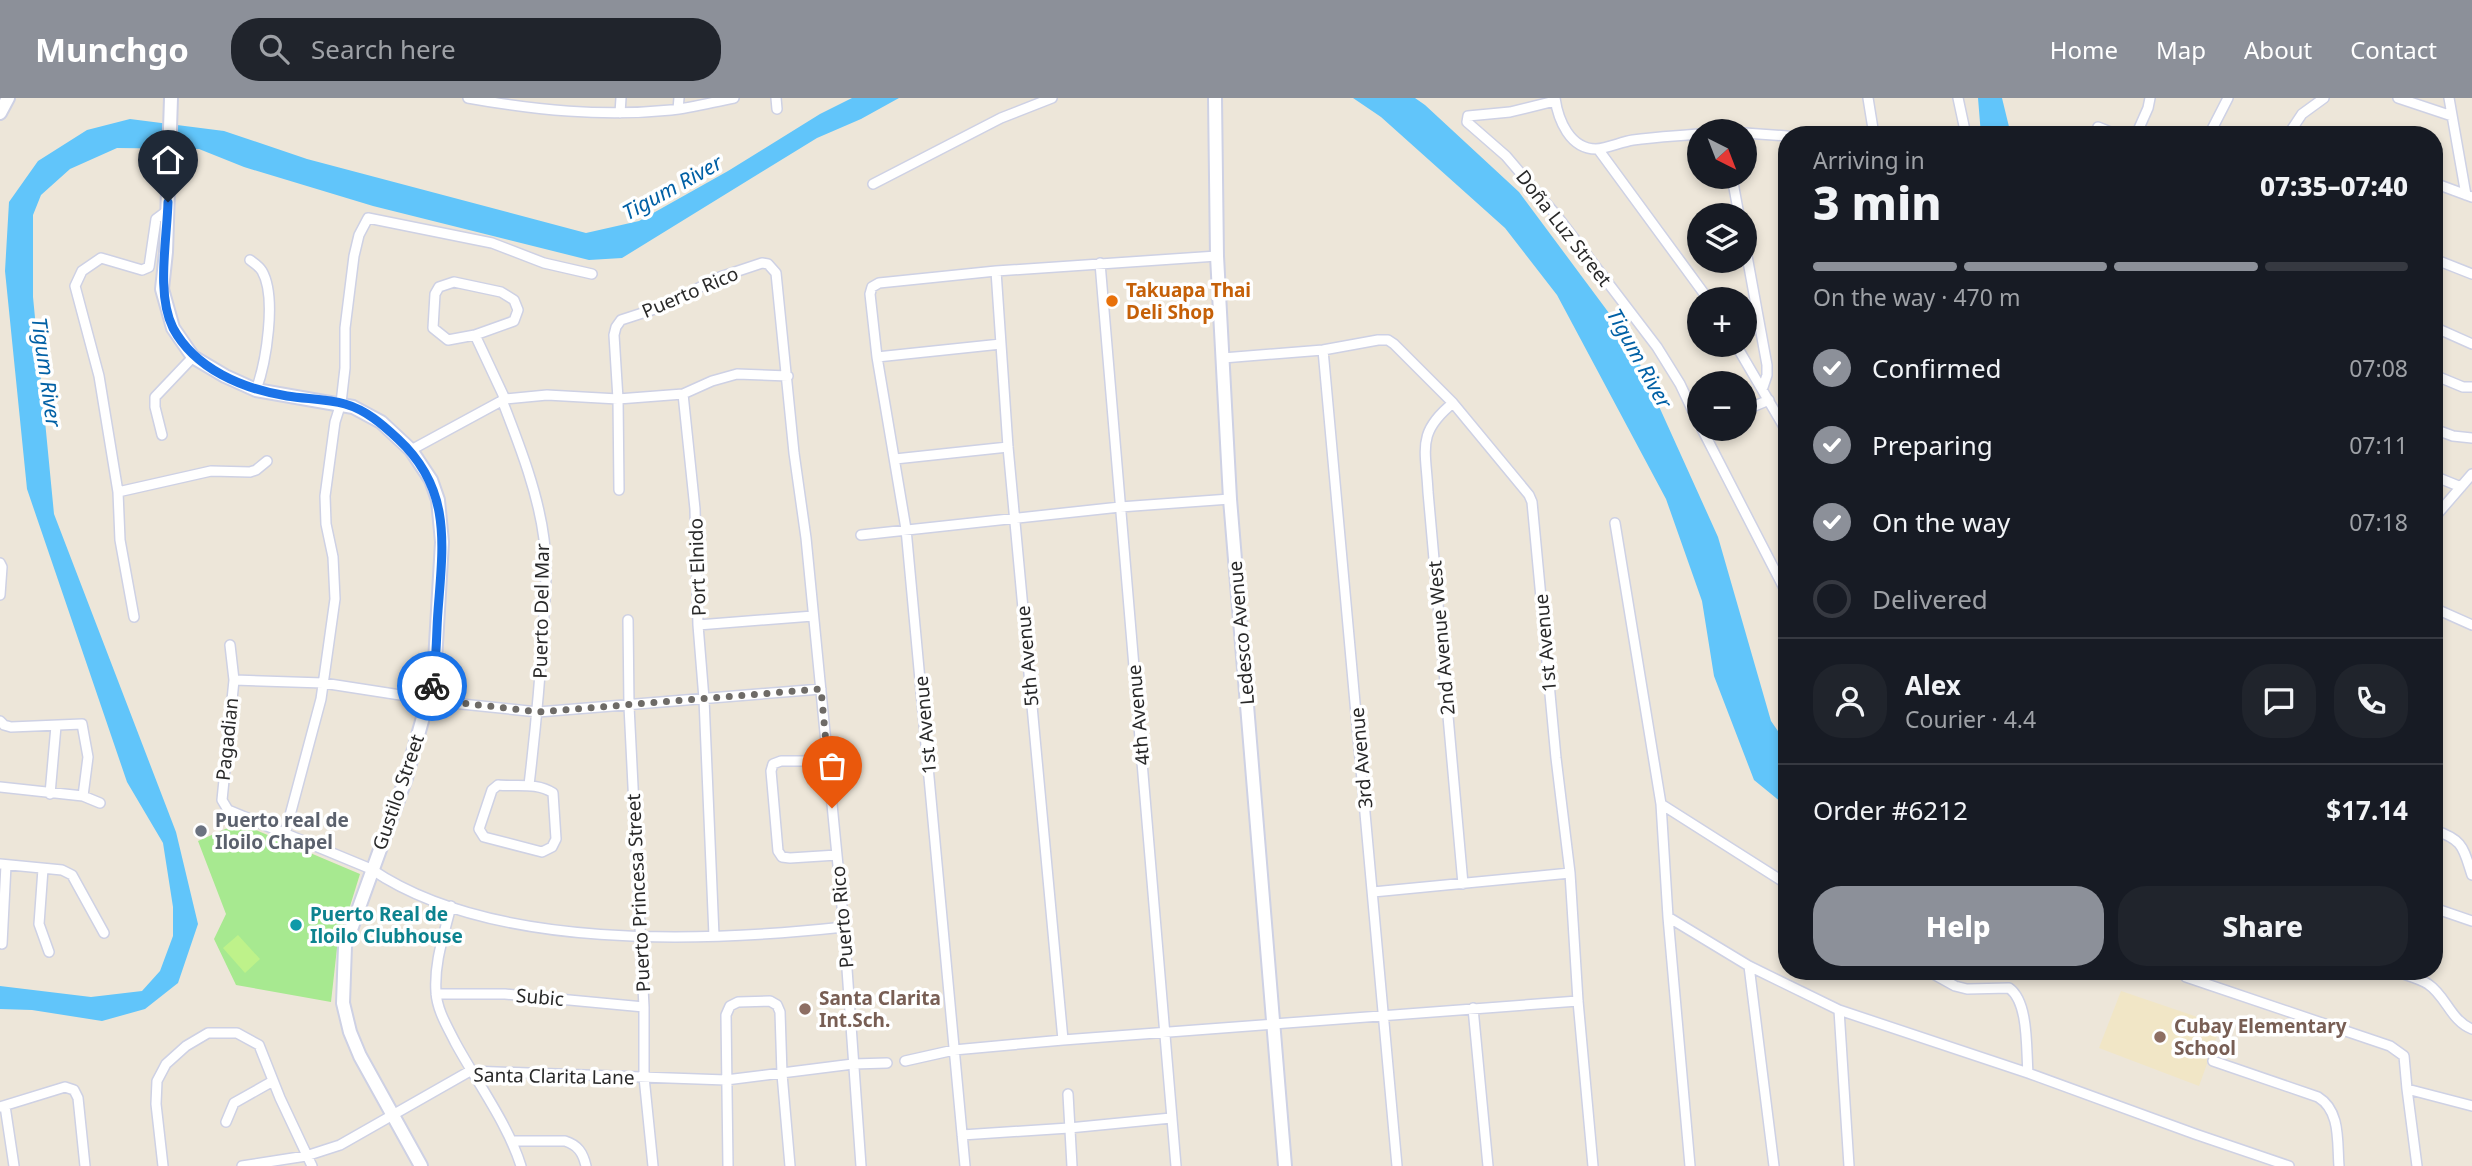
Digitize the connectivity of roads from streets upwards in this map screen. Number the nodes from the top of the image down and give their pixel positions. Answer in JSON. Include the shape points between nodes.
{"nodes":[{"id":1,"x":8,"y":98,"type":"edge"},
{"id":2,"x":171,"y":98,"type":"edge"},
{"id":3,"x":468,"y":98,"type":"edge"},
{"id":4,"x":621,"y":98,"type":"edge"},
{"id":5,"x":679,"y":98,"type":"edge"},
{"id":6,"x":734,"y":98,"type":"edge"},
{"id":7,"x":776,"y":98,"type":"edge"},
{"id":8,"x":1052,"y":98,"type":"edge"},
{"id":9,"x":1215,"y":98,"type":"edge"},
{"id":10,"x":1868,"y":98,"type":"edge"},
{"id":11,"x":1958,"y":98,"type":"edge"},
{"id":12,"x":2150,"y":98,"type":"edge"},
{"id":13,"x":2228,"y":98,"type":"edge"},
{"id":14,"x":2324,"y":98,"type":"edge"},
{"id":15,"x":2398,"y":98,"type":"edge"},
{"id":16,"x":2448,"y":98,"type":"edge"},
{"id":17,"x":1555,"y":100,"type":"edge"},
{"id":18,"x":528,"y":103,"type":"edge"},
{"id":19,"x":678,"y":109,"type":"junction"},
{"id":20,"x":777,"y":110,"type":"dead end"},
{"id":21,"x":0,"y":113,"type":"edge"},
{"id":22,"x":620,"y":113,"type":"junction"},
{"id":23,"x":2452,"y":116,"type":"junction"},
{"id":24,"x":1873,"y":126,"type":"edge"},
{"id":25,"x":1964,"y":126,"type":"edge"},
{"id":26,"x":2140,"y":126,"type":"edge"},
{"id":27,"x":2214,"y":126,"type":"edge"},
{"id":28,"x":2294,"y":126,"type":"edge"},
{"id":29,"x":1757,"y":134,"type":"edge"},
{"id":30,"x":1687,"y":135,"type":"edge"},
{"id":31,"x":1778,"y":135,"type":"edge"},
{"id":32,"x":1598,"y":149,"type":"junction"},
{"id":33,"x":873,"y":184,"type":"dead end"},
{"id":34,"x":2443,"y":186,"type":"edge"},
{"id":35,"x":2469,"y":196,"type":"edge"},
{"id":36,"x":167,"y":210,"type":"junction"},
{"id":37,"x":1217,"y":256,"type":"junction"},
{"id":38,"x":250,"y":260,"type":"dead end"},
{"id":39,"x":1100,"y":263,"type":"junction"},
{"id":40,"x":2443,"y":263,"type":"edge"},
{"id":41,"x":996,"y":271,"type":"junction"},
{"id":42,"x":1750,"y":273,"type":"edge"},
{"id":43,"x":592,"y":274,"type":"dead end"},
{"id":44,"x":2472,"y":274,"type":"edge"},
{"id":45,"x":1699,"y":287,"type":"edge"},
{"id":46,"x":2443,"y":331,"type":"edge"},
{"id":47,"x":475,"y":335,"type":"junction"},
{"id":48,"x":1000,"y":344,"type":"junction"},
{"id":49,"x":2472,"y":344,"type":"edge"},
{"id":50,"x":1322,"y":350,"type":"junction"},
{"id":51,"x":193,"y":357,"type":"junction"},
{"id":52,"x":877,"y":357,"type":"junction"},
{"id":53,"x":1744,"y":357,"type":"edge"},
{"id":54,"x":1223,"y":358,"type":"junction"},
{"id":55,"x":788,"y":376,"type":"junction"},
{"id":56,"x":2443,"y":379,"type":"edge"},
{"id":57,"x":1763,"y":387,"type":"junction"},
{"id":58,"x":2472,"y":387,"type":"edge"},
{"id":59,"x":256,"y":390,"type":"junction"},
{"id":60,"x":683,"y":394,"type":"junction"},
{"id":61,"x":503,"y":399,"type":"junction"},
{"id":62,"x":618,"y":399,"type":"junction"},
{"id":63,"x":1687,"y":400,"type":"edge"},
{"id":64,"x":1769,"y":400,"type":"junction"},
{"id":65,"x":341,"y":403,"type":"junction"},
{"id":66,"x":1453,"y":403,"type":"junction"},
{"id":67,"x":1757,"y":405,"type":"edge"},
{"id":68,"x":1778,"y":416,"type":"edge"},
{"id":69,"x":2443,"y":432,"type":"edge"},
{"id":70,"x":162,"y":435,"type":"dead end"},
{"id":71,"x":2472,"y":439,"type":"edge"},
{"id":72,"x":1708,"y":441,"type":"edge"},
{"id":73,"x":1007,"y":447,"type":"junction"},
{"id":74,"x":411,"y":450,"type":"junction"},
{"id":75,"x":895,"y":459,"type":"junction"},
{"id":76,"x":267,"y":461,"type":"dead end"},
{"id":77,"x":2472,"y":474,"type":"edge"},
{"id":78,"x":2443,"y":480,"type":"edge"},
{"id":79,"x":2461,"y":487,"type":"junction"},
{"id":80,"x":619,"y":490,"type":"dead end"},
{"id":81,"x":118,"y":492,"type":"junction"},
{"id":82,"x":1230,"y":499,"type":"junction"},
{"id":83,"x":1120,"y":507,"type":"junction"},
{"id":84,"x":2443,"y":508,"type":"edge"},
{"id":85,"x":1015,"y":518,"type":"junction"},
{"id":86,"x":1615,"y":523,"type":"dead end"},
{"id":87,"x":906,"y":529,"type":"junction"},
{"id":88,"x":861,"y":536,"type":"dead end"},
{"id":89,"x":0,"y":564,"type":"edge"},
{"id":90,"x":1778,"y":577,"type":"edge"},
{"id":91,"x":0,"y":595,"type":"edge"},
{"id":92,"x":2443,"y":612,"type":"edge"},
{"id":93,"x":813,"y":616,"type":"junction"},
{"id":94,"x":134,"y":617,"type":"dead end"},
{"id":95,"x":628,"y":620,"type":"dead end"},
{"id":96,"x":698,"y":625,"type":"junction"},
{"id":97,"x":2472,"y":625,"type":"edge"},
{"id":98,"x":230,"y":645,"type":"dead end"},
{"id":99,"x":234,"y":680,"type":"junction"},
{"id":100,"x":323,"y":683,"type":"junction"},
{"id":101,"x":821,"y":689,"type":"junction"},
{"id":102,"x":429,"y":699,"type":"junction"},
{"id":103,"x":704,"y":699,"type":"junction"},
{"id":104,"x":629,"y":706,"type":"junction"},
{"id":105,"x":538,"y":712,"type":"junction"},
{"id":106,"x":0,"y":721,"type":"edge"},
{"id":107,"x":56,"y":726,"type":"junction"},
{"id":108,"x":827,"y":761,"type":"junction"},
{"id":109,"x":529,"y":785,"type":"junction"},
{"id":110,"x":0,"y":787,"type":"edge"},
{"id":111,"x":50,"y":794,"type":"junction"},
{"id":112,"x":83,"y":796,"type":"junction"},
{"id":113,"x":100,"y":803,"type":"dead end"},
{"id":114,"x":1661,"y":804,"type":"junction"},
{"id":115,"x":2443,"y":833,"type":"edge"},
{"id":116,"x":285,"y":834,"type":"junction"},
{"id":117,"x":837,"y":855,"type":"junction"},
{"id":118,"x":3,"y":865,"type":"edge"},
{"id":119,"x":43,"y":869,"type":"junction"},
{"id":120,"x":371,"y":869,"type":"junction"},
{"id":121,"x":1570,"y":873,"type":"junction"},
{"id":122,"x":2472,"y":875,"type":"edge"},
{"id":123,"x":1778,"y":878,"type":"edge"},
{"id":124,"x":1463,"y":884,"type":"junction"},
{"id":125,"x":1373,"y":892,"type":"junction"},
{"id":126,"x":450,"y":906,"type":"junction"},
{"id":127,"x":2443,"y":911,"type":"edge"},
{"id":128,"x":1668,"y":917,"type":"junction"},
{"id":129,"x":2472,"y":921,"type":"edge"},
{"id":130,"x":844,"y":927,"type":"junction"},
{"id":131,"x":104,"y":933,"type":"dead end"},
{"id":132,"x":639,"y":936,"type":"junction"},
{"id":133,"x":713,"y":936,"type":"junction"},
{"id":134,"x":2,"y":944,"type":"dead end"},
{"id":135,"x":49,"y":952,"type":"dead end"},
{"id":136,"x":1749,"y":966,"type":"junction"},
{"id":137,"x":1946,"y":980,"type":"edge"},
{"id":138,"x":2195,"y":980,"type":"edge"},
{"id":139,"x":2419,"y":980,"type":"edge"},
{"id":140,"x":436,"y":994,"type":"junction"},
{"id":141,"x":1578,"y":1001,"type":"junction"},
{"id":142,"x":644,"y":1007,"type":"junction"},
{"id":143,"x":1474,"y":1008,"type":"junction"},
{"id":144,"x":1839,"y":1010,"type":"junction"},
{"id":145,"x":1384,"y":1014,"type":"junction"},
{"id":146,"x":1272,"y":1024,"type":"junction"},
{"id":147,"x":2472,"y":1029,"type":"edge"},
{"id":148,"x":1165,"y":1033,"type":"junction"},
{"id":149,"x":1063,"y":1040,"type":"junction"},
{"id":150,"x":954,"y":1050,"type":"junction"},
{"id":151,"x":905,"y":1060,"type":"dead end"},
{"id":152,"x":2213,"y":1061,"type":"dead end"},
{"id":153,"x":887,"y":1063,"type":"dead end"},
{"id":154,"x":853,"y":1065,"type":"junction"},
{"id":155,"x":470,"y":1071,"type":"junction"},
{"id":156,"x":2028,"y":1073,"type":"junction"},
{"id":157,"x":782,"y":1074,"type":"junction"},
{"id":158,"x":645,"y":1077,"type":"junction"},
{"id":159,"x":726,"y":1080,"type":"junction"},
{"id":160,"x":273,"y":1081,"type":"junction"},
{"id":161,"x":2407,"y":1089,"type":"junction"},
{"id":162,"x":1068,"y":1094,"type":"dead end"},
{"id":163,"x":2,"y":1106,"type":"edge"},
{"id":164,"x":2472,"y":1106,"type":"edge"},
{"id":165,"x":392,"y":1114,"type":"junction"},
{"id":166,"x":1171,"y":1118,"type":"junction"},
{"id":167,"x":226,"y":1122,"type":"dead end"},
{"id":168,"x":1069,"y":1128,"type":"junction"},
{"id":169,"x":962,"y":1135,"type":"junction"},
{"id":170,"x":513,"y":1141,"type":"junction"},
{"id":171,"x":306,"y":1156,"type":"junction"},
{"id":172,"x":14,"y":1166,"type":"edge"},
{"id":173,"x":85,"y":1166,"type":"edge"},
{"id":174,"x":163,"y":1166,"type":"edge"},
{"id":175,"x":242,"y":1166,"type":"edge"},
{"id":176,"x":312,"y":1166,"type":"edge"},
{"id":177,"x":421,"y":1166,"type":"edge"},
{"id":178,"x":522,"y":1166,"type":"edge"},
{"id":179,"x":586,"y":1166,"type":"edge"},
{"id":180,"x":653,"y":1166,"type":"edge"},
{"id":181,"x":728,"y":1166,"type":"edge"},
{"id":182,"x":790,"y":1166,"type":"edge"},
{"id":183,"x":861,"y":1166,"type":"edge"},
{"id":184,"x":965,"y":1166,"type":"edge"},
{"id":185,"x":1072,"y":1166,"type":"edge"},
{"id":186,"x":1176,"y":1166,"type":"edge"},
{"id":187,"x":1285,"y":1166,"type":"edge"},
{"id":188,"x":1397,"y":1166,"type":"edge"},
{"id":189,"x":1488,"y":1166,"type":"edge"},
{"id":190,"x":1593,"y":1166,"type":"edge"},
{"id":191,"x":1690,"y":1166,"type":"edge"},
{"id":192,"x":1774,"y":1166,"type":"edge"},
{"id":193,"x":1849,"y":1166,"type":"edge"},
{"id":194,"x":2289,"y":1166,"type":"edge"},
{"id":195,"x":2339,"y":1166,"type":"edge"},
{"id":196,"x":2417,"y":1166,"type":"edge"}],
"edges":[{"from":1,"to":21,"type":"street"},
{"from":2,"to":36,"type":"street","name":"Gustilo Street"},
{"from":3,"to":18,"type":"street"},
{"from":4,"to":22,"type":"street"},
{"from":5,"to":19,"type":"street"},
{"from":6,"to":19,"type":"street"},
{"from":7,"to":20,"type":"street"},
{"from":8,"to":33,"type":"street","via":[[983,127]]},
{"from":9,"to":37,"type":"street","name":"Ledesco Avenue"},
{"from":10,"to":24,"type":"street"},
{"from":11,"to":25,"type":"street"},
{"from":12,"to":26,"type":"street"},
{"from":13,"to":27,"type":"street"},
{"from":14,"to":28,"type":"street"},
{"from":15,"to":23,"type":"street"},
{"from":16,"to":23,"type":"street"},
{"from":17,"to":32,"type":"street","via":[[1576,143]]},
{"from":17,"to":63,"type":"street","name":"Doña Luz Street","via":[[1510,112],[1468,116],[1467,122],[1506,156],[1557,216],[1657,347]]},
{"from":18,"to":22,"type":"street","via":[[568,113]]},
{"from":19,"to":22,"type":"street"},
{"from":23,"to":35,"type":"street"},
{"from":29,"to":31,"type":"street"},
{"from":30,"to":32,"type":"street"},
{"from":32,"to":45,"type":"street"},
{"from":34,"to":35,"type":"street"},
{"from":36,"to":51,"type":"street","name":"Gustilo Street","via":[[162,289],[173,328]]},
{"from":36,"to":81,"type":"street","via":[[156,219],[149,267],[142,270],[101,258],[82,271],[75,286],[99,376]]},
{"from":37,"to":39,"type":"street"},
{"from":37,"to":54,"type":"street","name":"Ledesco Avenue"},
{"from":38,"to":59,"type":"street","via":[[261,269],[266,282],[269,323],[264,370]]},
{"from":39,"to":41,"type":"street"},
{"from":39,"to":83,"type":"street","name":"4th Avenue"},
{"from":40,"to":44,"type":"street"},
{"from":41,"to":48,"type":"street","name":"5th Avenue"},
{"from":41,"to":52,"type":"street","name":"1st Avenue","via":[[879,282],[872,287]]},
{"from":42,"to":57,"type":"street","via":[[1767,365]]},
{"from":43,"to":65,"type":"street","via":[[544,263],[492,243],[368,218],[355,256]]},
{"from":46,"to":49,"type":"street"},
{"from":47,"to":47,"type":"street","via":[[448,340],[433,328],[439,287],[454,282],[501,292],[514,300],[518,310],[514,321]]},
{"from":47,"to":61,"type":"street","name":"Puerto Del Mar"},
{"from":48,"to":52,"type":"street"},
{"from":48,"to":73,"type":"street","name":"5th Avenue"},
{"from":50,"to":54,"type":"street","name":"1st Avenue"},
{"from":50,"to":66,"type":"street","name":"1st Avenue","via":[[1388,340]]},
{"from":50,"to":125,"type":"street","name":"3rd Avenue"},
{"from":51,"to":59,"type":"street","name":"Gustilo Street"},
{"from":51,"to":70,"type":"street","via":[[155,397]]},
{"from":52,"to":75,"type":"street","name":"1st Avenue"},
{"from":53,"to":57,"type":"street"},
{"from":54,"to":82,"type":"street","name":"Ledesco Avenue"},
{"from":55,"to":60,"type":"street","via":[[737,374]]},
{"from":55,"to":62,"type":"street","name":"Puerto Rico","via":[[776,273],[762,263],[621,320],[614,335]]},
{"from":55,"to":93,"type":"street","name":"Puerto Rico"},
{"from":56,"to":58,"type":"street"},
{"from":57,"to":64,"type":"street"},
{"from":59,"to":65,"type":"street","name":"Gustilo Street"},
{"from":60,"to":62,"type":"street"},
{"from":60,"to":96,"type":"street","name":"Port Elnido","via":[[695,509]]},
{"from":61,"to":62,"type":"street","via":[[547,395]]},
{"from":61,"to":74,"type":"street"},
{"from":61,"to":105,"type":"street","name":"Puerto Del Mar","via":[[544,539]]},
{"from":62,"to":80,"type":"street"},
{"from":64,"to":67,"type":"street"},
{"from":64,"to":68,"type":"street"},
{"from":65,"to":74,"type":"street","name":"Gustilo Street","via":[[381,422]]},
{"from":65,"to":100,"type":"street","via":[[325,496],[335,599]]},
{"from":66,"to":121,"type":"street","name":"1st Avenue","via":[[1526,488],[1532,502]]},
{"from":66,"to":124,"type":"street","name":"2nd Avenue West","via":[[1433,421],[1426,443]]},
{"from":69,"to":71,"type":"street"},
{"from":72,"to":90,"type":"street"},
{"from":73,"to":75,"type":"street"},
{"from":73,"to":85,"type":"street","name":"5th Avenue"},
{"from":74,"to":102,"type":"street","name":"Gustilo Street","via":[[438,500],[442,542]]},
{"from":75,"to":87,"type":"street","name":"1st Avenue"},
{"from":76,"to":81,"type":"street","via":[[256,470],[211,471]]},
{"from":77,"to":79,"type":"street"},
{"from":78,"to":79,"type":"street"},
{"from":79,"to":84,"type":"street"},
{"from":81,"to":94,"type":"street","via":[[120,540]]},
{"from":82,"to":83,"type":"street"},
{"from":82,"to":146,"type":"street","name":"Ledesco Avenue"},
{"from":83,"to":85,"type":"street"},
{"from":83,"to":148,"type":"street","name":"4th Avenue"},
{"from":85,"to":87,"type":"street"},
{"from":85,"to":149,"type":"street","name":"5th Avenue"},
{"from":86,"to":114,"type":"street"},
{"from":87,"to":88,"type":"street"},
{"from":87,"to":150,"type":"street","name":"1st Avenue"},
{"from":89,"to":91,"type":"street"},
{"from":92,"to":97,"type":"street"},
{"from":93,"to":96,"type":"street","name":"Port Elnido"},
{"from":93,"to":101,"type":"street","name":"Puerto Rico"},
{"from":95,"to":104,"type":"street","name":"Puerto Princesa Street"},
{"from":96,"to":103,"type":"street"},
{"from":98,"to":99,"type":"street"},
{"from":99,"to":100,"type":"street","name":"Pagadian"},
{"from":99,"to":116,"type":"street","name":"Pagadian","via":[[222,800],[228,810]]},
{"from":100,"to":102,"type":"street","name":"Pagadian"},
{"from":100,"to":116,"type":"street"},
{"from":101,"to":103,"type":"street","name":"Pagadian"},
{"from":101,"to":108,"type":"street","name":"Puerto Rico"},
{"from":102,"to":105,"type":"street","name":"Pagadian"},
{"from":102,"to":120,"type":"street","name":"Gustilo Street","via":[[406,778]]},
{"from":103,"to":104,"type":"street","name":"Pagadian"},
{"from":103,"to":133,"type":"street"},
{"from":104,"to":105,"type":"street","name":"Pagadian"},
{"from":104,"to":132,"type":"street","name":"Puerto Princesa Street"},
{"from":105,"to":109,"type":"street","name":"Puerto Del Mar"},
{"from":106,"to":107,"type":"street","via":[[11,727]]},
{"from":107,"to":111,"type":"street"},
{"from":107,"to":112,"type":"street","via":[[84,726],[88,757]]},
{"from":108,"to":117,"type":"street","name":"Puerto Rico"},
{"from":108,"to":117,"type":"street","via":[[773,764],[778,851],[790,858]]},
{"from":109,"to":109,"type":"street","via":[[498,785],[492,790],[479,829],[484,837],[542,852],[552,847],[556,839],[553,793]]},
{"from":110,"to":111,"type":"street"},
{"from":111,"to":112,"type":"street"},
{"from":112,"to":113,"type":"street"},
{"from":114,"to":123,"type":"street"},
{"from":114,"to":128,"type":"street"},
{"from":115,"to":122,"type":"street","via":[[2456,838]]},
{"from":116,"to":120,"type":"street","name":"Pagadian"},
{"from":117,"to":130,"type":"street","name":"Puerto Rico"},
{"from":118,"to":119,"type":"street"},
{"from":118,"to":134,"type":"street"},
{"from":119,"to":131,"type":"street","via":[[72,875]]},
{"from":119,"to":135,"type":"street","via":[[39,924]]},
{"from":120,"to":126,"type":"street","name":"Pagadian","via":[[391,883]]},
{"from":120,"to":165,"type":"street","name":"Gustilo Street","via":[[345,946],[343,1003],[350,1032]]},
{"from":121,"to":124,"type":"street"},
{"from":121,"to":141,"type":"street","name":"1st Avenue"},
{"from":124,"to":125,"type":"street"},
{"from":125,"to":145,"type":"street","name":"3rd Avenue"},
{"from":126,"to":132,"type":"street","name":"Pagadian","via":[[548,929]]},
{"from":126,"to":140,"type":"street","via":[[439,948]]},
{"from":127,"to":129,"type":"street"},
{"from":128,"to":136,"type":"street"},
{"from":128,"to":191,"type":"street"},
{"from":130,"to":133,"type":"street","name":"Pagadian"},
{"from":130,"to":154,"type":"street","name":"Puerto Rico"},
{"from":132,"to":133,"type":"street","name":"Pagadian"},
{"from":132,"to":142,"type":"street","name":"Puerto Princesa Street"},
{"from":136,"to":144,"type":"street"},
{"from":136,"to":192,"type":"street"},
{"from":137,"to":156,"type":"street","via":[[1962,988],[2009,988],[2016,993],[2022,1006]]},
{"from":138,"to":161,"type":"street","via":[[2390,1046],[2404,1056]]},
{"from":139,"to":147,"type":"street"},
{"from":140,"to":142,"type":"street","name":"Subic","via":[[505,994]]},
{"from":140,"to":155,"type":"street","via":[[441,1017]]},
{"from":141,"to":143,"type":"street"},
{"from":141,"to":190,"type":"street","name":"1st Avenue"},
{"from":142,"to":158,"type":"street","name":"Puerto Princesa Street"},
{"from":143,"to":145,"type":"street"},
{"from":143,"to":189,"type":"street"},
{"from":144,"to":156,"type":"street"},
{"from":144,"to":193,"type":"street"},
{"from":145,"to":146,"type":"street"},
{"from":145,"to":188,"type":"street","name":"3rd Avenue"},
{"from":146,"to":148,"type":"street"},
{"from":146,"to":187,"type":"street","name":"Ledesco Avenue"},
{"from":148,"to":149,"type":"street"},
{"from":148,"to":166,"type":"street","name":"4th Avenue"},
{"from":149,"to":150,"type":"street"},
{"from":150,"to":151,"type":"street"},
{"from":150,"to":169,"type":"street","name":"1st Avenue"},
{"from":152,"to":195,"type":"street","via":[[2327,1103],[2335,1120]]},
{"from":153,"to":154,"type":"street","name":"Santa Clarita Lane"},
{"from":154,"to":157,"type":"street","name":"Santa Clarita Lane"},
{"from":154,"to":183,"type":"street","name":"Puerto Rico"},
{"from":155,"to":158,"type":"street","name":"Santa Clarita Lane"},
{"from":155,"to":165,"type":"street","name":"Santa Clarita Lane"},
{"from":155,"to":170,"type":"street"},
{"from":156,"to":194,"type":"street"},
{"from":157,"to":159,"type":"street","name":"Santa Clarita Lane"},
{"from":157,"to":159,"type":"street","via":[[777,1005],[738,1002],[726,1015]]},
{"from":157,"to":182,"type":"street"},
{"from":158,"to":159,"type":"street","name":"Santa Clarita Lane"},
{"from":158,"to":180,"type":"street","name":"Puerto Princesa Street"},
{"from":159,"to":181,"type":"street"},
{"from":160,"to":167,"type":"street","via":[[234,1103]]},
{"from":160,"to":171,"type":"street"},
{"from":160,"to":174,"type":"street","via":[[259,1045],[237,1033],[208,1033],[186,1046],[166,1064],[157,1081]]},
{"from":161,"to":164,"type":"street"},
{"from":161,"to":196,"type":"street"},
{"from":162,"to":168,"type":"street"},
{"from":163,"to":172,"type":"street"},
{"from":163,"to":173,"type":"street","via":[[65,1087],[74,1090]]},
{"from":165,"to":171,"type":"street","name":"Santa Clarita Lane","via":[[340,1145]]},
{"from":165,"to":177,"type":"street","name":"Gustilo Street"},
{"from":166,"to":168,"type":"street"},
{"from":166,"to":186,"type":"street","name":"4th Avenue"},
{"from":168,"to":169,"type":"street"},
{"from":168,"to":185,"type":"street"},
{"from":169,"to":184,"type":"street","name":"1st Avenue"},
{"from":170,"to":178,"type":"street"},
{"from":170,"to":179,"type":"street","via":[[565,1141],[582,1153]]},
{"from":171,"to":175,"type":"street","name":"Santa Clarita Lane"},
{"from":171,"to":176,"type":"street"}]}
